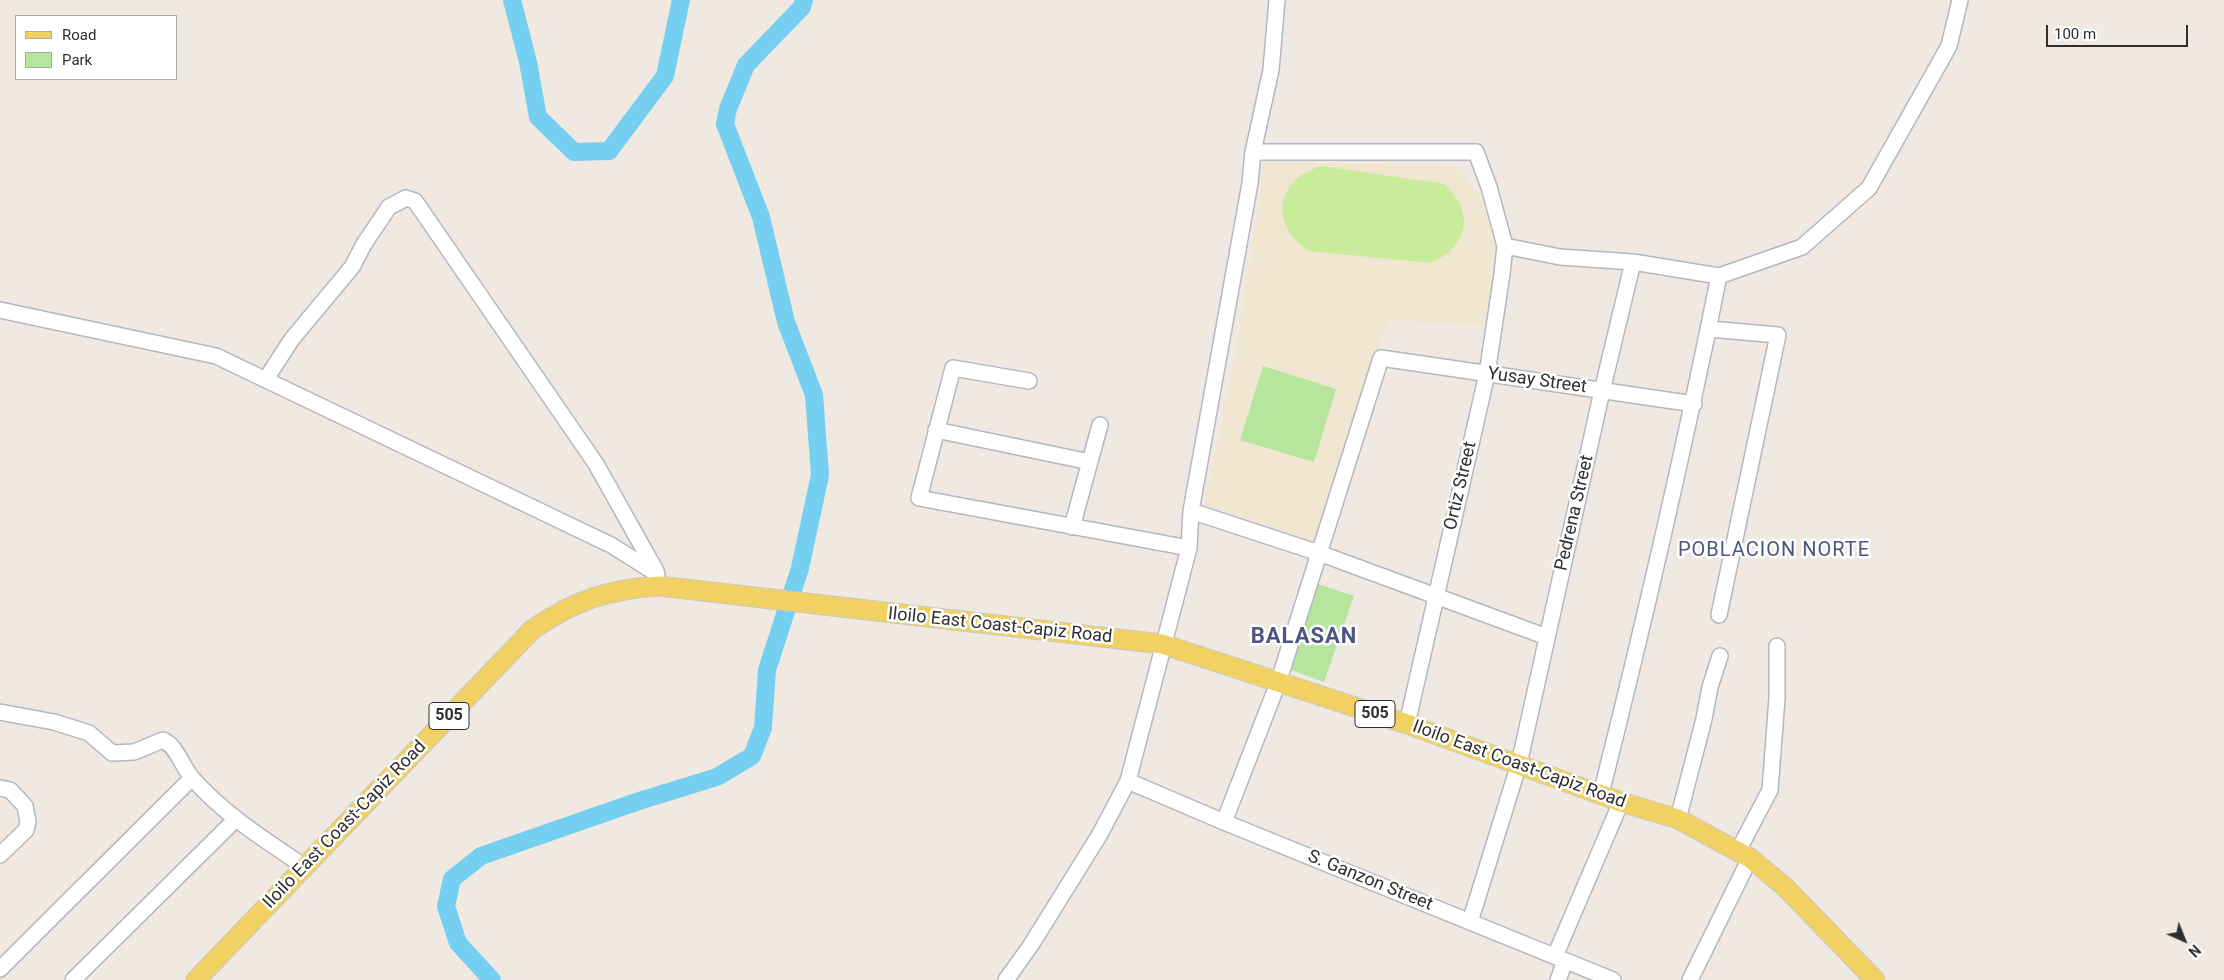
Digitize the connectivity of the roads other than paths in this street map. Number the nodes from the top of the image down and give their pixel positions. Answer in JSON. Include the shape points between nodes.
{"nodes":[{"id":1,"x":1277,"y":0,"type":"edge"},
{"id":2,"x":1960,"y":0,"type":"edge"},
{"id":3,"x":1253,"y":152,"type":"junction"},
{"id":4,"x":1505,"y":246,"type":"junction"},
{"id":5,"x":1633,"y":262,"type":"junction"},
{"id":6,"x":1719,"y":276,"type":"junction"},
{"id":7,"x":0,"y":310,"type":"edge"},
{"id":8,"x":1709,"y":329,"type":"junction"},
{"id":9,"x":1487,"y":374,"type":"junction"},
{"id":10,"x":266,"y":379,"type":"junction"},
{"id":11,"x":1029,"y":381,"type":"dead end"},
{"id":12,"x":1602,"y":391,"type":"junction"},
{"id":13,"x":1694,"y":404,"type":"junction"},
{"id":14,"x":1100,"y":425,"type":"dead end"},
{"id":15,"x":936,"y":430,"type":"junction"},
{"id":16,"x":1090,"y":462,"type":"junction"},
{"id":17,"x":1191,"y":511,"type":"junction"},
{"id":18,"x":1072,"y":527,"type":"junction"},
{"id":19,"x":1189,"y":548,"type":"junction"},
{"id":20,"x":1319,"y":553,"type":"junction"},
{"id":21,"x":658,"y":580,"type":"junction"},
{"id":22,"x":1436,"y":596,"type":"junction"},
{"id":23,"x":1719,"y":615,"type":"dead end"},
{"id":24,"x":1547,"y":638,"type":"junction"},
{"id":25,"x":1162,"y":644,"type":"junction"},
{"id":26,"x":1778,"y":646,"type":"dead end"},
{"id":27,"x":1720,"y":656,"type":"dead end"},
{"id":28,"x":1278,"y":683,"type":"junction"},
{"id":29,"x":0,"y":712,"type":"edge"},
{"id":30,"x":1407,"y":724,"type":"junction"},
{"id":31,"x":1519,"y":764,"type":"junction"},
{"id":32,"x":192,"y":778,"type":"junction"},
{"id":33,"x":1128,"y":780,"type":"junction"},
{"id":34,"x":0,"y":788,"type":"edge"},
{"id":35,"x":1601,"y":794,"type":"junction"},
{"id":36,"x":1621,"y":802,"type":"junction"},
{"id":37,"x":1678,"y":819,"type":"junction"},
{"id":38,"x":235,"y":820,"type":"junction"},
{"id":39,"x":1224,"y":822,"type":"junction"},
{"id":40,"x":0,"y":855,"type":"edge"},
{"id":41,"x":1744,"y":855,"type":"junction"},
{"id":42,"x":305,"y":867,"type":"junction"},
{"id":43,"x":1470,"y":922,"type":"junction"},
{"id":44,"x":1560,"y":958,"type":"junction"},
{"id":45,"x":0,"y":969,"type":"edge"},
{"id":46,"x":0,"y":976,"type":"edge"},
{"id":47,"x":4,"y":980,"type":"edge"},
{"id":48,"x":73,"y":980,"type":"edge"},
{"id":49,"x":196,"y":980,"type":"edge"},
{"id":50,"x":1006,"y":980,"type":"edge"},
{"id":51,"x":1558,"y":980,"type":"edge"},
{"id":52,"x":1613,"y":980,"type":"edge"},
{"id":53,"x":1690,"y":980,"type":"edge"},
{"id":54,"x":1875,"y":980,"type":"edge"}],
"edges":[{"from":1,"to":3,"type":"street","via":[[1271,70]]},
{"from":2,"to":6,"type":"street","via":[[1949,46],[1869,188],[1802,247]]},
{"from":3,"to":4,"type":"street","via":[[1476,152]]},
{"from":3,"to":17,"type":"street"},
{"from":4,"to":5,"type":"street","via":[[1560,257]]},
{"from":4,"to":9,"type":"street","name":"Ortiz Street"},
{"from":5,"to":6,"type":"street"},
{"from":5,"to":12,"type":"street","name":"Pedrena Street"},
{"from":6,"to":8,"type":"street"},
{"from":7,"to":10,"type":"street","via":[[216,356]]},
{"from":8,"to":13,"type":"street"},
{"from":8,"to":23,"type":"street","via":[[1778,335]]},
{"from":9,"to":12,"type":"street","name":"Yusay Street"},
{"from":9,"to":20,"type":"street","name":"Yusay Street","via":[[1381,358]]},
{"from":9,"to":22,"type":"street","name":"Ortiz Street"},
{"from":10,"to":21,"type":"street","via":[[611,544]]},
{"from":10,"to":21,"type":"street","via":[[292,339],[352,267],[389,207],[406,198],[416,201],[596,464]]},
{"from":11,"to":15,"type":"street","via":[[953,368]]},
{"from":12,"to":13,"type":"street","name":"Yusay Street"},
{"from":12,"to":24,"type":"street","name":"Pedrena Street"},
{"from":13,"to":35,"type":"street"},
{"from":14,"to":16,"type":"street"},
{"from":15,"to":16,"type":"street"},
{"from":15,"to":18,"type":"street","via":[[919,498]]},
{"from":16,"to":18,"type":"street"},
{"from":17,"to":19,"type":"street"},
{"from":17,"to":20,"type":"street"},
{"from":18,"to":19,"type":"street"},
{"from":19,"to":25,"type":"street"},
{"from":20,"to":22,"type":"street"},
{"from":20,"to":28,"type":"street"},
{"from":21,"to":25,"type":"main road","name":"Iloilo East Coast-Capiz Road","number":"505","via":[[812,605]]},
{"from":21,"to":42,"type":"main road","name":"Iloilo East Coast-Capiz Road","number":"505","via":[[596,596],[561,611],[532,630]]},
{"from":22,"to":24,"type":"street"},
{"from":22,"to":30,"type":"street","name":"Ortiz Street"},
{"from":24,"to":31,"type":"street","name":"Pedrena Street"},
{"from":25,"to":28,"type":"main road","name":"Iloilo East Coast-Capiz Road","number":"505"},
{"from":25,"to":33,"type":"street"},
{"from":26,"to":41,"type":"street","via":[[1770,790]]},
{"from":27,"to":37,"type":"street"},
{"from":28,"to":30,"type":"main road","name":"Iloilo East Coast-Capiz Road","number":"505"},
{"from":28,"to":39,"type":"street"},
{"from":29,"to":32,"type":"street","via":[[54,722],[89,733],[112,753],[134,752],[163,740],[170,743]]},
{"from":30,"to":31,"type":"main road","name":"Iloilo East Coast-Capiz Road","number":"505"},
{"from":31,"to":35,"type":"main road","name":"Iloilo East Coast-Capiz Road","number":"505"},
{"from":31,"to":43,"type":"street","name":"Pedrena Street"},
{"from":32,"to":38,"type":"street"},
{"from":32,"to":45,"type":"street"},
{"from":33,"to":39,"type":"street","name":"S. Ganzon Street"},
{"from":33,"to":50,"type":"street","via":[[1100,834]]},
{"from":34,"to":40,"type":"street","via":[[10,790],[25,806],[28,822],[26,830]]},
{"from":35,"to":36,"type":"main road","name":"Iloilo East Coast-Capiz Road","number":"505"},
{"from":36,"to":37,"type":"main road","name":"Iloilo East Coast-Capiz Road","number":"505"},
{"from":36,"to":44,"type":"street"},
{"from":37,"to":41,"type":"main road","name":"Iloilo East Coast-Capiz Road","number":"505"},
{"from":38,"to":42,"type":"street"},
{"from":38,"to":48,"type":"street"},
{"from":39,"to":43,"type":"street","name":"S. Ganzon Street"},
{"from":41,"to":53,"type":"street"},
{"from":41,"to":54,"type":"main road","name":"Iloilo East Coast-Capiz Road","number":"505","via":[[1786,888]]},
{"from":42,"to":49,"type":"main road","name":"Iloilo East Coast-Capiz Road","number":"505"},
{"from":43,"to":44,"type":"street","name":"S. Ganzon Street"},
{"from":44,"to":51,"type":"street"},
{"from":44,"to":52,"type":"street","name":"S. Ganzon Street"},
{"from":46,"to":47,"type":"street"}]}
